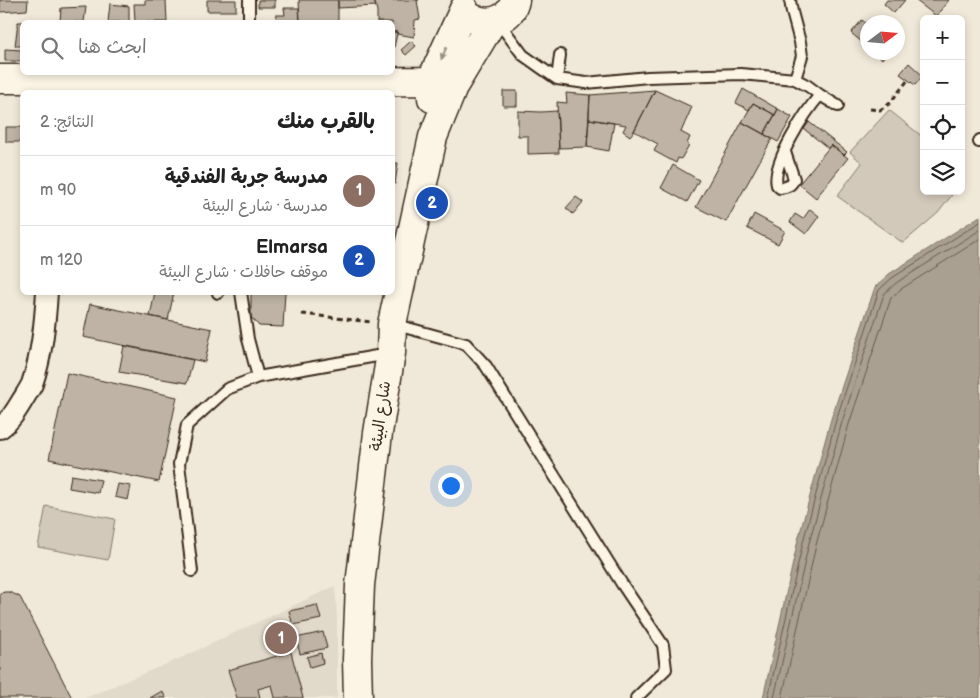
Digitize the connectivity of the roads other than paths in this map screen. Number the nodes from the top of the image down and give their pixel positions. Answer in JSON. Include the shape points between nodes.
{"nodes":[{"id":1,"x":249,"y":0,"type":"edge"},
{"id":2,"x":790,"y":0,"type":"edge"},
{"id":3,"x":514,"y":3,"type":"edge"},
{"id":4,"x":462,"y":5,"type":"edge"},
{"id":5,"x":249,"y":20,"type":"edge"},
{"id":6,"x":492,"y":22,"type":"junction"},
{"id":7,"x":523,"y":55,"type":"junction"},
{"id":8,"x":560,"y":55,"type":"dead end"},
{"id":9,"x":249,"y":78,"type":"edge"},
{"id":10,"x":0,"y":79,"type":"edge"},
{"id":11,"x":557,"y":79,"type":"junction"},
{"id":12,"x":795,"y":79,"type":"junction"},
{"id":13,"x":443,"y":83,"type":"junction"},
{"id":14,"x":42,"y":86,"type":"edge"},
{"id":15,"x":212,"y":88,"type":"edge"},
{"id":16,"x":820,"y":95,"type":"junction"},
{"id":17,"x":838,"y":106,"type":"dead end"},
{"id":18,"x":785,"y":152,"type":"dead end"},
{"id":19,"x":47,"y":295,"type":"edge"},
{"id":20,"x":241,"y":295,"type":"edge"},
{"id":21,"x":392,"y":324,"type":"junction"},
{"id":22,"x":391,"y":353,"type":"junction"},
{"id":23,"x":258,"y":377,"type":"junction"},
{"id":24,"x":0,"y":428,"type":"edge"},
{"id":25,"x":192,"y":571,"type":"dead end"},
{"id":26,"x":358,"y":698,"type":"edge"},
{"id":27,"x":636,"y":698,"type":"edge"}],
"edges":[{"from":1,"to":5,"type":"lane"},
{"from":2,"to":12,"type":"lane","via":[[802,56]]},
{"from":3,"to":6,"type":"main road","via":[[505,17]]},
{"from":3,"to":7,"type":"lane","via":[[514,31]]},
{"from":4,"to":6,"type":"main road","via":[[476,20]]},
{"from":4,"to":13,"type":"main road","name":"شارع البيئة","one_way":true},
{"from":6,"to":7,"type":"lane","via":[[505,31]]},
{"from":6,"to":13,"type":"main road","name":"شارع البيئة"},
{"from":7,"to":11,"type":"lane"},
{"from":8,"to":11,"type":"lane"},
{"from":9,"to":13,"type":"main road"},
{"from":9,"to":15,"type":"main road"},
{"from":10,"to":14,"type":"main road"},
{"from":11,"to":12,"type":"lane","via":[[586,82],[741,74]]},
{"from":12,"to":16,"type":"lane"},
{"from":13,"to":21,"type":"main road","name":"شارع البيئة"},
{"from":14,"to":15,"type":"main road"},
{"from":16,"to":17,"type":"lane"},
{"from":16,"to":18,"type":"lane","via":[[809,107]]},
{"from":19,"to":24,"type":"street","via":[[39,357],[31,386],[18,408]]},
{"from":20,"to":23,"type":"lane"},
{"from":21,"to":22,"type":"main road","name":"شارع البيئة"},
{"from":21,"to":27,"type":"lane","via":[[466,344],[486,366],[664,646],[666,669]]},
{"from":22,"to":23,"type":"lane"},
{"from":22,"to":26,"type":"main road","name":"شارع البيئة","via":[[360,585]]},
{"from":23,"to":25,"type":"lane","via":[[227,389],[187,425],[179,464]]}]}
